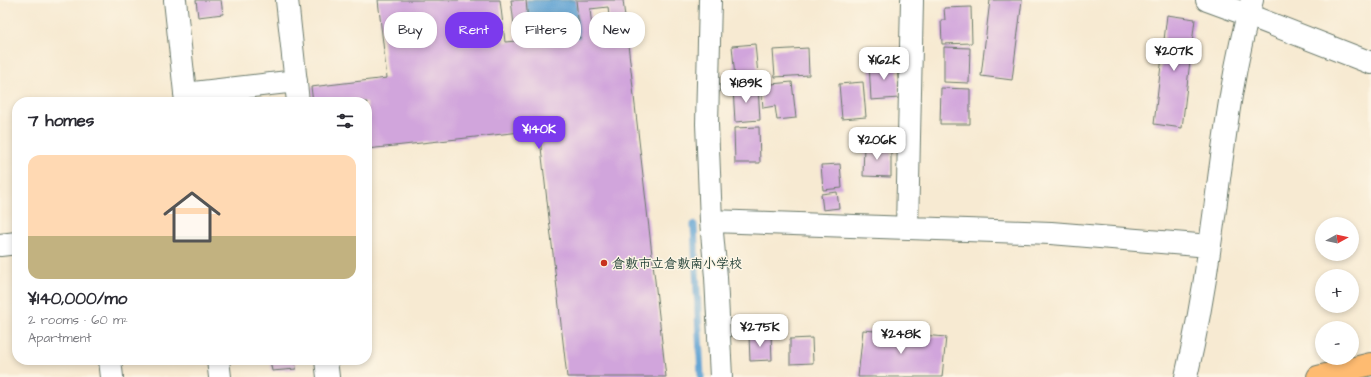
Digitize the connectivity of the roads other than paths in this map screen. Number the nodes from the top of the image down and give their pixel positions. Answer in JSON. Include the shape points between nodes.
{"nodes":[{"id":1,"x":175,"y":0,"type":"edge"},
{"id":2,"x":287,"y":0,"type":"edge"},
{"id":3,"x":710,"y":0,"type":"edge"},
{"id":4,"x":912,"y":0,"type":"edge"},
{"id":5,"x":1207,"y":0,"type":"edge"},
{"id":6,"x":1250,"y":7,"type":"edge"},
{"id":7,"x":1371,"y":64,"type":"edge"},
{"id":8,"x":297,"y":92,"type":"edge"},
{"id":9,"x":186,"y":97,"type":"edge"},
{"id":10,"x":204,"y":97,"type":"edge"},
{"id":11,"x":711,"y":221,"type":"junction"},
{"id":12,"x":907,"y":222,"type":"junction"},
{"id":13,"x":12,"y":244,"type":"edge"},
{"id":14,"x":0,"y":245,"type":"edge"},
{"id":15,"x":1204,"y":246,"type":"junction"},
{"id":16,"x":1371,"y":364,"type":"edge"},
{"id":17,"x":111,"y":365,"type":"edge"},
{"id":18,"x":219,"y":365,"type":"edge"},
{"id":19,"x":327,"y":365,"type":"edge"},
{"id":20,"x":112,"y":377,"type":"edge"},
{"id":21,"x":220,"y":377,"type":"edge"},
{"id":22,"x":328,"y":377,"type":"edge"},
{"id":23,"x":721,"y":377,"type":"edge"},
{"id":24,"x":1186,"y":377,"type":"edge"},
{"id":25,"x":1318,"y":377,"type":"edge"}],
"edges":[{"from":1,"to":9,"type":"street"},
{"from":2,"to":8,"type":"street"},
{"from":3,"to":11,"type":"street","via":[[707,124]]},
{"from":4,"to":12,"type":"street"},
{"from":5,"to":6,"type":"street"},
{"from":6,"to":7,"type":"street"},
{"from":6,"to":15,"type":"street","via":[[1236,64],[1220,168]]},
{"from":8,"to":10,"type":"street"},
{"from":11,"to":12,"type":"street"},
{"from":11,"to":23,"type":"street"},
{"from":12,"to":15,"type":"street"},
{"from":13,"to":14,"type":"street"},
{"from":15,"to":24,"type":"street"},
{"from":16,"to":25,"type":"main road"},
{"from":17,"to":20,"type":"street"},
{"from":18,"to":21,"type":"street"},
{"from":19,"to":22,"type":"street"}]}
